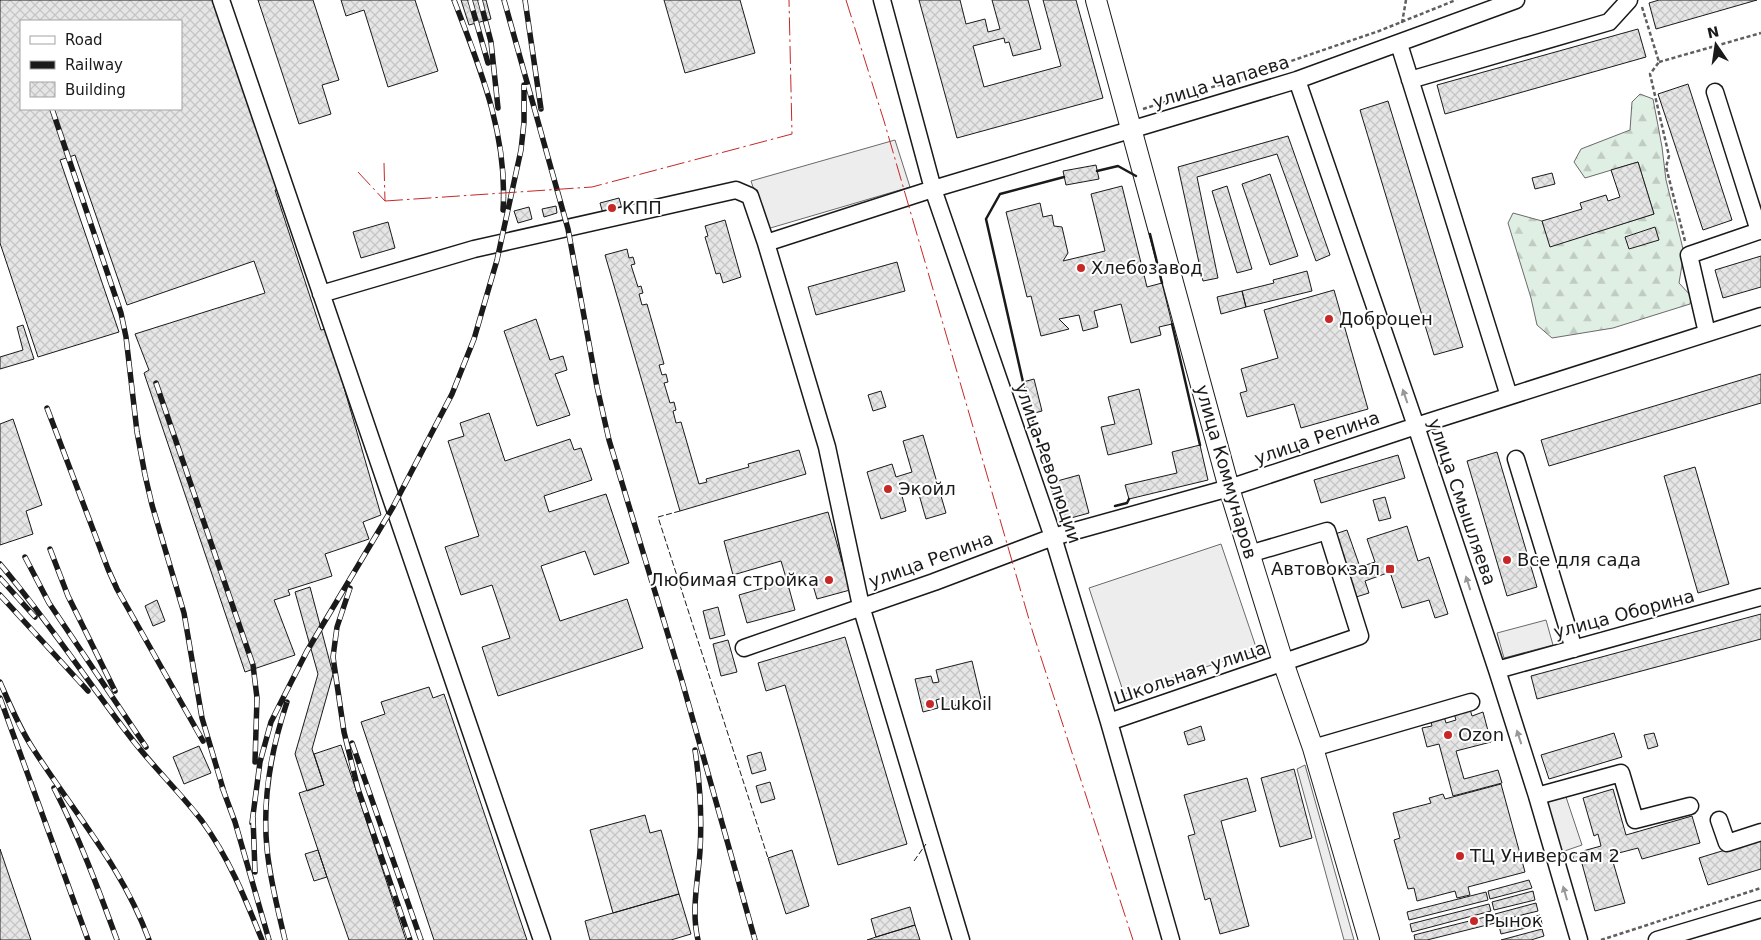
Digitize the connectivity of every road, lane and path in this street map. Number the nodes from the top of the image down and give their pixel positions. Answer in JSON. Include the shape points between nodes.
{"nodes":[{"id":1,"x":221,"y":0,"type":"edge"},
{"id":2,"x":882,"y":0,"type":"edge"},
{"id":3,"x":1096,"y":0,"type":"edge"},
{"id":4,"x":1406,"y":0,"type":"edge"},
{"id":5,"x":1456,"y":0,"type":"edge"},
{"id":6,"x":1516,"y":0,"type":"edge"},
{"id":7,"x":1629,"y":0,"type":"edge"},
{"id":8,"x":1640,"y":0,"type":"edge"},
{"id":9,"x":1402,"y":22,"type":"junction"},
{"id":10,"x":1761,"y":33,"type":"edge"},
{"id":11,"x":1399,"y":44,"type":"junction"},
{"id":12,"x":1659,"y":62,"type":"junction"},
{"id":13,"x":1297,"y":80,"type":"junction"},
{"id":14,"x":1410,"y":80,"type":"junction"},
{"id":15,"x":1716,"y":92,"type":"dead end"},
{"id":16,"x":1130,"y":122,"type":"junction"},
{"id":17,"x":933,"y":189,"type":"junction"},
{"id":18,"x":1760,"y":231,"type":"edge"},
{"id":19,"x":766,"y":243,"type":"junction"},
{"id":20,"x":1689,"y":254,"type":"junction"},
{"id":21,"x":321,"y":294,"type":"junction"},
{"id":22,"x":1761,"y":316,"type":"edge"},
{"id":23,"x":1707,"y":333,"type":"junction"},
{"id":24,"x":1509,"y":396,"type":"junction"},
{"id":25,"x":1416,"y":426,"type":"junction"},
{"id":26,"x":1516,"y":459,"type":"dead end"},
{"id":27,"x":1229,"y":488,"type":"junction"},
{"id":28,"x":1053,"y":537,"type":"junction"},
{"id":29,"x":1249,"y":554,"type":"junction"},
{"id":30,"x":1761,"y":597,"type":"edge"},
{"id":31,"x":861,"y":606,"type":"junction"},
{"id":32,"x":744,"y":648,"type":"dead end"},
{"id":33,"x":1574,"y":648,"type":"junction"},
{"id":34,"x":1283,"y":662,"type":"junction"},
{"id":35,"x":1497,"y":670,"type":"junction"},
{"id":36,"x":1471,"y":702,"type":"dead end"},
{"id":37,"x":1109,"y":722,"type":"junction"},
{"id":38,"x":1313,"y":748,"type":"junction"},
{"id":39,"x":1537,"y":796,"type":"junction"},
{"id":40,"x":1690,"y":806,"type":"dead end"},
{"id":41,"x":1719,"y":820,"type":"dead end"},
{"id":42,"x":1761,"y":832,"type":"edge"},
{"id":43,"x":1761,"y":888,"type":"edge"},
{"id":44,"x":1761,"y":909,"type":"edge"},
{"id":45,"x":542,"y":940,"type":"edge"},
{"id":46,"x":961,"y":940,"type":"edge"},
{"id":47,"x":1171,"y":940,"type":"edge"},
{"id":48,"x":1369,"y":940,"type":"edge"},
{"id":49,"x":1579,"y":940,"type":"edge"},
{"id":50,"x":1601,"y":940,"type":"edge"},
{"id":51,"x":1657,"y":940,"type":"edge"}],
"edges":[{"from":1,"to":21,"type":"street"},
{"from":2,"to":17,"type":"street","name":"улица Революции"},
{"from":3,"to":16,"type":"main road","name":"улица Коммунаров"},
{"from":4,"to":9,"type":"path"},
{"from":5,"to":9,"type":"path"},
{"from":6,"to":11,"type":"street","name":"улица Чапаева"},
{"from":7,"to":14,"type":"street","via":[[1609,22]]},
{"from":8,"to":12,"type":"path"},
{"from":9,"to":11,"type":"path"},
{"from":9,"to":16,"type":"path","via":[[1244,77]]},
{"from":10,"to":12,"type":"path"},
{"from":11,"to":13,"type":"street","name":"улица Чапаева"},
{"from":11,"to":14,"type":"street"},
{"from":12,"to":20,"type":"path","via":[[1650,74],[1669,156],[1666,167]]},
{"from":13,"to":16,"type":"street","name":"улица Чапаева"},
{"from":25,"to":13,"type":"street","name":"улица Смышляева","one_way":true},
{"from":14,"to":24,"type":"street"},
{"from":15,"to":18,"type":"street"},
{"from":16,"to":17,"type":"street","name":"улица Чапаева"},
{"from":16,"to":27,"type":"main road","name":"улица Коммунаров"},
{"from":17,"to":19,"type":"street","name":"улица Чапаева"},
{"from":17,"to":28,"type":"street","name":"улица Революции"},
{"from":18,"to":20,"type":"street"},
{"from":19,"to":21,"type":"street","via":[[750,196],[736,190],[474,249]]},
{"from":19,"to":31,"type":"street","via":[[827,447]]},
{"from":20,"to":23,"type":"street"},
{"from":21,"to":45,"type":"street"},
{"from":22,"to":23,"type":"street","name":"улица Репина"},
{"from":23,"to":24,"type":"street","name":"улица Репина"},
{"from":24,"to":25,"type":"street","name":"улица Репина"},
{"from":25,"to":27,"type":"street","name":"улица Репина"},
{"from":35,"to":25,"type":"street","name":"улица Смышляева","one_way":true},
{"from":26,"to":33,"type":"street"},
{"from":27,"to":28,"type":"street","name":"улица Репина"},
{"from":27,"to":29,"type":"main road","name":"улица Коммунаров"},
{"from":28,"to":31,"type":"street","name":"улица Репина"},
{"from":28,"to":37,"type":"street","name":"улица Революции"},
{"from":29,"to":34,"type":"main road","name":"улица Коммунаров"},
{"from":29,"to":34,"type":"street","name":"Школьная улица","via":[[1327,531],[1360,636]]},
{"from":30,"to":33,"type":"street","name":"улица Оборина"},
{"from":31,"to":32,"type":"street","name":"улица Репина"},
{"from":31,"to":46,"type":"street"},
{"from":33,"to":35,"type":"street","name":"улица Оборина"},
{"from":34,"to":37,"type":"street","name":"Школьная улица"},
{"from":34,"to":38,"type":"main road","name":"улица Коммунаров"},
{"from":39,"to":35,"type":"street","name":"улица Смышляева","one_way":true},
{"from":36,"to":38,"type":"street"},
{"from":37,"to":47,"type":"street","name":"улица Революции"},
{"from":38,"to":48,"type":"main road","name":"улица Коммунаров"},
{"from":39,"to":40,"type":"street","via":[[1621,773],[1635,820]]},
{"from":49,"to":39,"type":"street","name":"улица Смышляева","one_way":true},
{"from":41,"to":42,"type":"street","via":[[1727,842]]},
{"from":43,"to":50,"type":"path"},
{"from":44,"to":51,"type":"street"}]}
